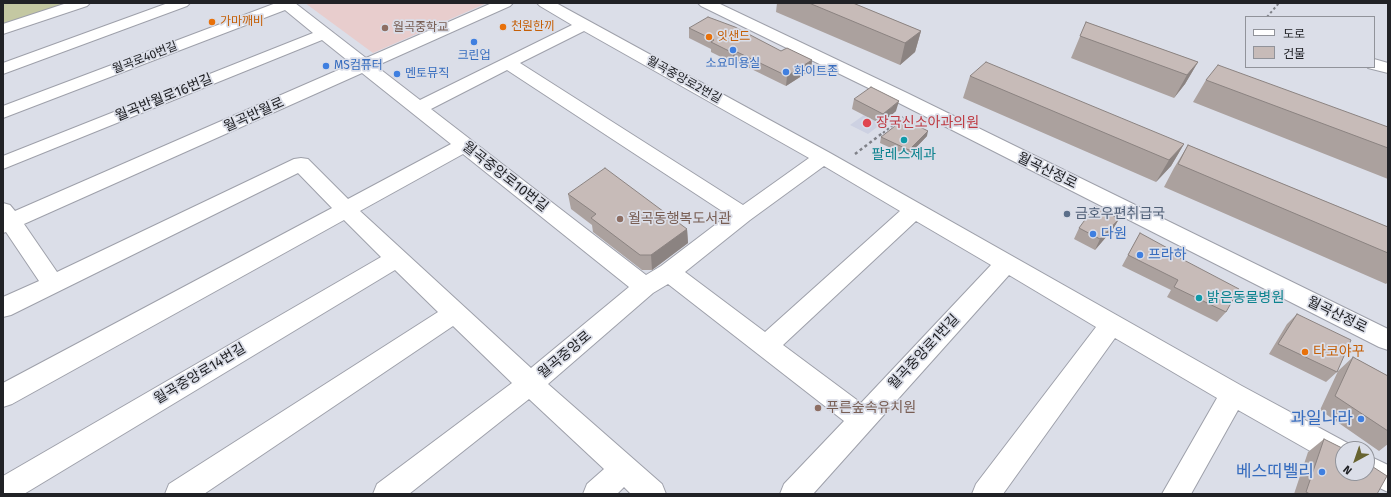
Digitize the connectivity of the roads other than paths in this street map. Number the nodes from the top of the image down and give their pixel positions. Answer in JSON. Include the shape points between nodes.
{"nodes":[{"id":1,"x":82,"y":3,"type":"edge"},
{"id":2,"x":182,"y":3,"type":"edge"},
{"id":3,"x":505,"y":3,"type":"edge"},
{"id":4,"x":545,"y":3,"type":"edge"},
{"id":5,"x":706,"y":3,"type":"edge"},
{"id":6,"x":286,"y":4,"type":"edge"},
{"id":7,"x":584,"y":25,"type":"junction"},
{"id":8,"x":3,"y":29,"type":"edge"},
{"id":9,"x":324,"y":34,"type":"junction"},
{"id":10,"x":508,"y":62,"type":"junction"},
{"id":11,"x":1375,"y":64,"type":"edge"},
{"id":12,"x":365,"y":66,"type":"junction"},
{"id":13,"x":1388,"y":68,"type":"edge"},
{"id":14,"x":3,"y":69,"type":"edge"},
{"id":15,"x":418,"y":108,"type":"junction"},
{"id":16,"x":3,"y":112,"type":"edge"},
{"id":17,"x":465,"y":145,"type":"junction"},
{"id":18,"x":831,"y":162,"type":"junction"},
{"id":19,"x":3,"y":163,"type":"edge"},
{"id":20,"x":346,"y":210,"type":"junction"},
{"id":21,"x":915,"y":210,"type":"junction"},
{"id":22,"x":743,"y":215,"type":"junction"},
{"id":23,"x":6,"y":219,"type":"edge"},
{"id":24,"x":397,"y":258,"type":"junction"},
{"id":25,"x":1006,"y":263,"type":"junction"},
{"id":26,"x":669,"y":272,"type":"junction"},
{"id":27,"x":53,"y":284,"type":"junction"},
{"id":28,"x":645,"y":287,"type":"junction"},
{"id":29,"x":3,"y":308,"type":"edge"},
{"id":30,"x":455,"y":313,"type":"junction"},
{"id":31,"x":1112,"y":324,"type":"junction"},
{"id":32,"x":1388,"y":340,"type":"edge"},
{"id":33,"x":766,"y":346,"type":"junction"},
{"id":34,"x":530,"y":384,"type":"junction"},
{"id":35,"x":1233,"y":394,"type":"junction"},
{"id":36,"x":3,"y":396,"type":"edge"},
{"id":37,"x":862,"y":419,"type":"junction"},
{"id":38,"x":1335,"y":451,"type":"edge"},
{"id":39,"x":624,"y":469,"type":"junction"},
{"id":40,"x":1375,"y":472,"type":"edge"},
{"id":41,"x":1388,"y":479,"type":"edge"},
{"id":42,"x":3,"y":491,"type":"edge"},
{"id":43,"x":179,"y":494,"type":"edge"},
{"id":44,"x":387,"y":494,"type":"edge"},
{"id":45,"x":597,"y":494,"type":"edge"},
{"id":46,"x":652,"y":494,"type":"edge"},
{"id":47,"x":794,"y":494,"type":"edge"},
{"id":48,"x":986,"y":494,"type":"edge"},
{"id":49,"x":1176,"y":494,"type":"edge"}],
"edges":[{"from":1,"to":8,"type":"street"},
{"from":2,"to":14,"type":"street"},
{"from":3,"to":12,"type":"street","name":"월곡반월로"},
{"from":4,"to":7,"type":"street","name":"월곡중앙로2번길"},
{"from":5,"to":32,"type":"street","name":"월곡산정로"},
{"from":6,"to":9,"type":"street"},
{"from":6,"to":16,"type":"street","name":"월곡로40번길"},
{"from":7,"to":10,"type":"street"},
{"from":7,"to":18,"type":"street","name":"월곡중앙로2번길"},
{"from":9,"to":12,"type":"street"},
{"from":9,"to":19,"type":"street","name":"월곡반월로16번길"},
{"from":10,"to":15,"type":"street"},
{"from":10,"to":22,"type":"street"},
{"from":11,"to":13,"type":"street"},
{"from":12,"to":15,"type":"street","name":"월곡중앙로10번길"},
{"from":12,"to":23,"type":"street","name":"월곡반월로"},
{"from":15,"to":17,"type":"street","name":"월곡중앙로10번길"},
{"from":17,"to":20,"type":"street"},
{"from":17,"to":28,"type":"street","name":"월곡중앙로10번길"},
{"from":18,"to":21,"type":"street"},
{"from":18,"to":22,"type":"street","name":"월곡중앙로"},
{"from":20,"to":24,"type":"street"},
{"from":20,"to":27,"type":"street","via":[[301,164]]},
{"from":20,"to":36,"type":"street"},
{"from":21,"to":25,"type":"street"},
{"from":21,"to":33,"type":"street"},
{"from":22,"to":26,"type":"street","name":"월곡중앙로"},
{"from":23,"to":27,"type":"street"},
{"from":24,"to":30,"type":"street"},
{"from":24,"to":42,"type":"street","name":"월곡중앙로14번길"},
{"from":25,"to":31,"type":"street"},
{"from":25,"to":37,"type":"street","name":"월곡중앙로1번길"},
{"from":26,"to":28,"type":"street","name":"월곡중앙로"},
{"from":26,"to":33,"type":"street"},
{"from":27,"to":29,"type":"street"},
{"from":28,"to":34,"type":"street","name":"월곡중앙로"},
{"from":30,"to":34,"type":"street"},
{"from":30,"to":43,"type":"street"},
{"from":31,"to":35,"type":"street"},
{"from":31,"to":48,"type":"street"},
{"from":33,"to":37,"type":"street"},
{"from":34,"to":39,"type":"street"},
{"from":34,"to":44,"type":"street","name":"월곡중앙로"},
{"from":35,"to":38,"type":"street"},
{"from":35,"to":49,"type":"street"},
{"from":37,"to":47,"type":"street","name":"월곡중앙로1번길"},
{"from":39,"to":45,"type":"street"},
{"from":39,"to":46,"type":"street"},
{"from":40,"to":41,"type":"street"}]}
